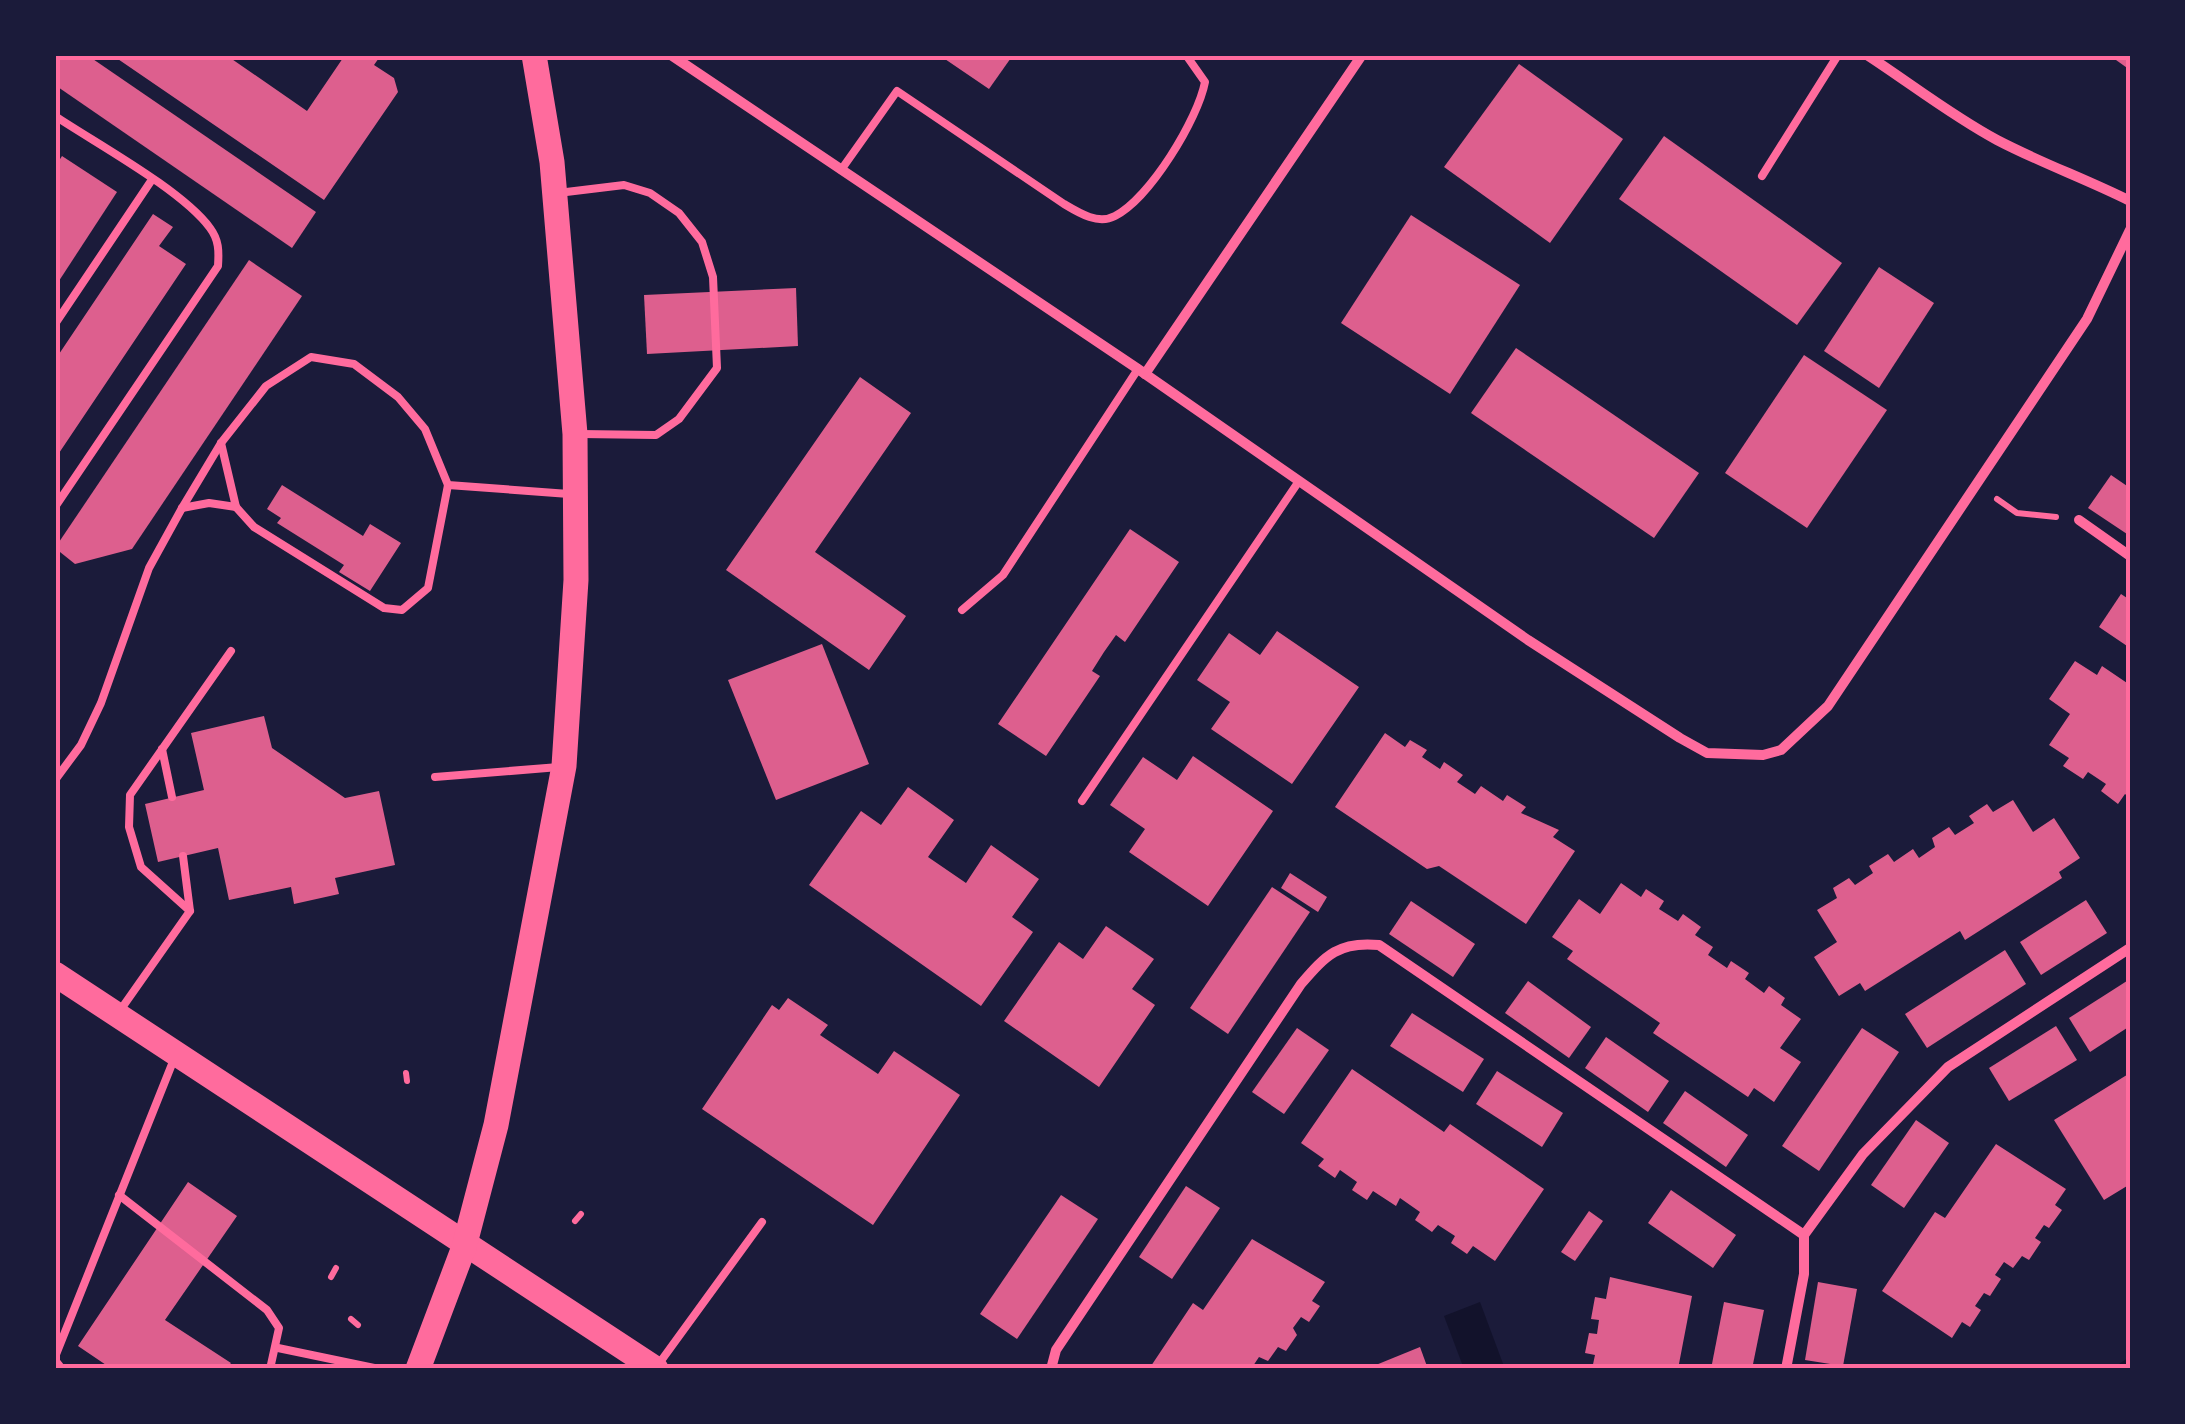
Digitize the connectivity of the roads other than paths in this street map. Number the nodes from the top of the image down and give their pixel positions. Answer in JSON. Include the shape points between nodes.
{"nodes":[{"id":1,"x":534,"y":55,"type":"edge"},
{"id":2,"x":671,"y":55,"type":"edge"},
{"id":3,"x":1186,"y":55,"type":"edge"},
{"id":4,"x":1362,"y":55,"type":"edge"},
{"id":5,"x":1838,"y":55,"type":"edge"},
{"id":6,"x":1868,"y":55,"type":"edge"},
{"id":7,"x":58,"y":118,"type":"edge"},
{"id":8,"x":55,"y":131,"type":"edge"},
{"id":9,"x":841,"y":170,"type":"junction"},
{"id":10,"x":1762,"y":176,"type":"dead end"},
{"id":11,"x":151,"y":181,"type":"junction"},
{"id":12,"x":554,"y":193,"type":"junction"},
{"id":13,"x":2130,"y":201,"type":"edge"},
{"id":14,"x":2130,"y":230,"type":"edge"},
{"id":15,"x":55,"y":324,"type":"edge"},
{"id":16,"x":1142,"y":372,"type":"junction"},
{"id":17,"x":576,"y":434,"type":"junction"},
{"id":18,"x":222,"y":443,"type":"junction"},
{"id":19,"x":1298,"y":481,"type":"junction"},
{"id":20,"x":448,"y":485,"type":"junction"},
{"id":21,"x":576,"y":495,"type":"junction"},
{"id":22,"x":55,"y":507,"type":"edge"},
{"id":23,"x":236,"y":507,"type":"junction"},
{"id":24,"x":182,"y":508,"type":"junction"},
{"id":25,"x":2079,"y":520,"type":"road end"},
{"id":26,"x":2130,"y":556,"type":"edge"},
{"id":27,"x":962,"y":610,"type":"dead end"},
{"id":28,"x":231,"y":651,"type":"dead end"},
{"id":29,"x":162,"y":749,"type":"junction"},
{"id":30,"x":564,"y":766,"type":"junction"},
{"id":31,"x":435,"y":777,"type":"dead end"},
{"id":32,"x":55,"y":780,"type":"edge"},
{"id":33,"x":172,"y":797,"type":"dead end"},
{"id":34,"x":1082,"y":801,"type":"dead end"},
{"id":35,"x":183,"y":856,"type":"dead end"},
{"id":36,"x":190,"y":911,"type":"junction"},
{"id":37,"x":2130,"y":948,"type":"edge"},
{"id":38,"x":55,"y":974,"type":"edge"},
{"id":39,"x":116,"y":1015,"type":"junction"},
{"id":40,"x":176,"y":1055,"type":"junction"},
{"id":41,"x":118,"y":1195,"type":"junction"},
{"id":42,"x":762,"y":1222,"type":"dead end"},
{"id":43,"x":1804,"y":1234,"type":"junction"},
{"id":44,"x":464,"y":1247,"type":"junction"},
{"id":45,"x":278,"y":1348,"type":"junction"},
{"id":46,"x":55,"y":1358,"type":"edge"},
{"id":47,"x":62,"y":1369,"type":"edge"},
{"id":48,"x":270,"y":1369,"type":"edge"},
{"id":49,"x":379,"y":1369,"type":"edge"},
{"id":50,"x":418,"y":1369,"type":"edge"},
{"id":51,"x":656,"y":1369,"type":"edge"},
{"id":52,"x":1052,"y":1369,"type":"edge"},
{"id":53,"x":1786,"y":1369,"type":"edge"}],
"edges":[{"from":1,"to":12,"type":"main road"},
{"from":2,"to":9,"type":"street"},
{"from":3,"to":9,"type":"lane","via":[[1205,82],[1200,108],[1142,194],[1113,218],[1088,218],[1064,204],[898,91]]},
{"from":4,"to":16,"type":"street"},
{"from":5,"to":10,"type":"lane"},
{"from":6,"to":13,"type":"street","via":[[1992,137]]},
{"from":7,"to":8,"type":"lane"},
{"from":7,"to":11,"type":"lane"},
{"from":9,"to":16,"type":"street"},
{"from":11,"to":15,"type":"lane"},
{"from":11,"to":22,"type":"lane","via":[[194,209],[212,230],[218,266]]},
{"from":12,"to":17,"type":"main road"},
{"from":12,"to":17,"type":"lane","via":[[624,185],[650,193],[679,213],[702,242],[713,277],[717,368],[679,419],[656,435]]},
{"from":14,"to":19,"type":"street","via":[[2087,319],[1828,706],[1781,750],[1707,753],[1680,738]]},
{"from":16,"to":19,"type":"street"},
{"from":16,"to":27,"type":"lane","via":[[1003,575]]},
{"from":17,"to":21,"type":"main road"},
{"from":18,"to":20,"type":"lane","via":[[266,386],[311,357],[354,364],[398,397],[425,429]]},
{"from":18,"to":23,"type":"lane"},
{"from":18,"to":24,"type":"lane"},
{"from":19,"to":34,"type":"lane"},
{"from":20,"to":21,"type":"lane"},
{"from":20,"to":23,"type":"lane","via":[[428,588],[402,610],[384,608],[254,527]]},
{"from":21,"to":30,"type":"main road"},
{"from":23,"to":24,"type":"lane"},
{"from":24,"to":32,"type":"lane","via":[[149,568],[101,703]]},
{"from":25,"to":26,"type":"street"},
{"from":28,"to":29,"type":"lane"},
{"from":29,"to":33,"type":"lane"},
{"from":29,"to":36,"type":"lane","via":[[130,795],[129,827],[141,867]]},
{"from":30,"to":31,"type":"lane"},
{"from":30,"to":44,"type":"main road","via":[[496,1124]]},
{"from":35,"to":36,"type":"lane"},
{"from":36,"to":39,"type":"lane"},
{"from":37,"to":43,"type":"street","via":[[1948,1066],[1863,1154]]},
{"from":38,"to":39,"type":"main road"},
{"from":39,"to":40,"type":"main road"},
{"from":40,"to":41,"type":"lane"},
{"from":40,"to":44,"type":"main road"},
{"from":41,"to":45,"type":"lane","via":[[254,1296],[279,1328]]},
{"from":41,"to":46,"type":"lane"},
{"from":42,"to":51,"type":"lane"},
{"from":43,"to":52,"type":"street","via":[[1379,945],[1355,942],[1325,956],[1301,984],[1056,1350]]},
{"from":43,"to":53,"type":"street","via":[[1804,1274]]},
{"from":44,"to":50,"type":"main road"},
{"from":44,"to":51,"type":"main road"},
{"from":45,"to":48,"type":"lane"},
{"from":45,"to":49,"type":"lane"},
{"from":46,"to":47,"type":"lane"}]}
